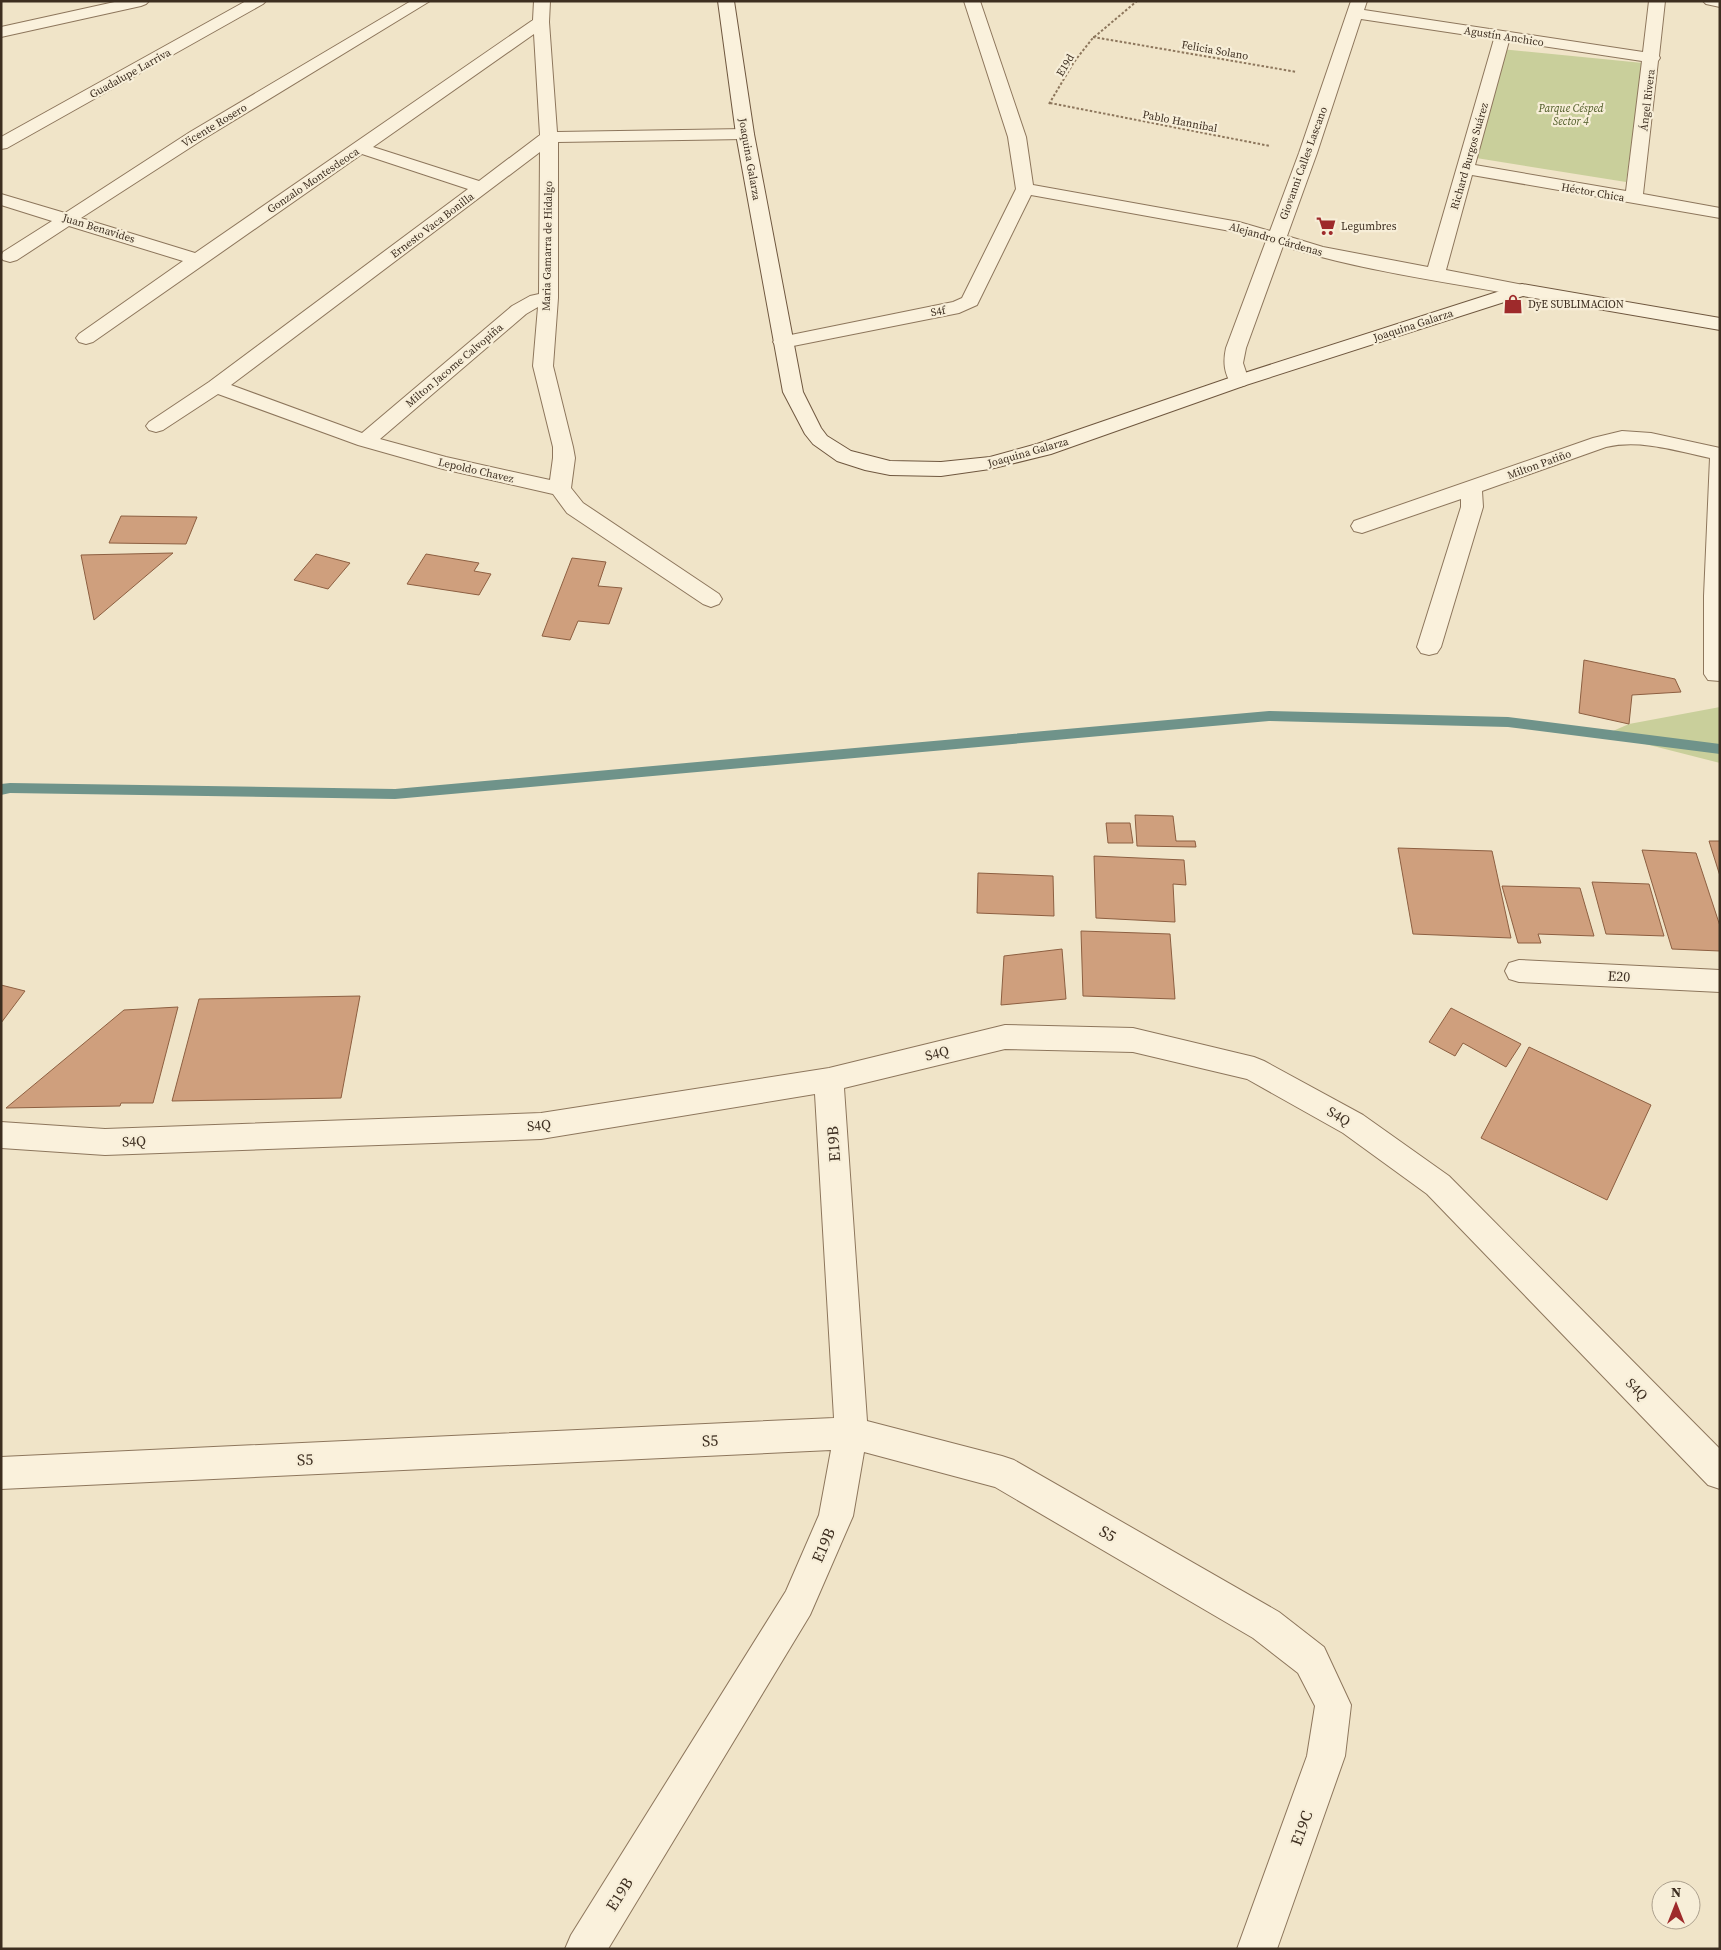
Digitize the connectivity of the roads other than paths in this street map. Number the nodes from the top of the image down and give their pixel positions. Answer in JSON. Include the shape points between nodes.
{"nodes":[{"id":1,"x":141,"y":1,"type":"edge"},
{"id":2,"x":258,"y":1,"type":"edge"},
{"id":3,"x":422,"y":1,"type":"edge"},
{"id":4,"x":542,"y":1,"type":"edge"},
{"id":5,"x":726,"y":1,"type":"edge"},
{"id":6,"x":972,"y":1,"type":"edge"},
{"id":7,"x":1657,"y":1,"type":"edge"},
{"id":8,"x":1711,"y":1,"type":"edge"},
{"id":9,"x":1720,"y":2,"type":"edge"},
{"id":10,"x":1357,"y":7,"type":"edge"},
{"id":11,"x":541,"y":22,"type":"junction"},
{"id":12,"x":1,"y":32,"type":"edge"},
{"id":13,"x":1503,"y":36,"type":"junction"},
{"id":14,"x":1652,"y":58,"type":"junction"},
{"id":15,"x":745,"y":134,"type":"junction"},
{"id":16,"x":548,"y":137,"type":"junction"},
{"id":17,"x":1,"y":144,"type":"edge"},
{"id":18,"x":360,"y":148,"type":"junction"},
{"id":19,"x":1466,"y":169,"type":"junction"},
{"id":20,"x":482,"y":188,"type":"junction"},
{"id":21,"x":1024,"y":189,"type":"junction"},
{"id":22,"x":1,"y":199,"type":"edge"},
{"id":23,"x":1634,"y":199,"type":"junction"},
{"id":24,"x":1720,"y":214,"type":"edge"},
{"id":25,"x":69,"y":218,"type":"junction"},
{"id":26,"x":1275,"y":239,"type":"junction"},
{"id":27,"x":10,"y":256,"type":"dead end"},
{"id":28,"x":196,"y":259,"type":"junction"},
{"id":29,"x":1435,"y":275,"type":"junction"},
{"id":30,"x":1522,"y":290,"type":"junction"},
{"id":31,"x":548,"y":298,"type":"junction"},
{"id":32,"x":1720,"y":324,"type":"edge"},
{"id":33,"x":86,"y":338,"type":"dead end"},
{"id":34,"x":783,"y":342,"type":"junction"},
{"id":35,"x":1239,"y":381,"type":"junction"},
{"id":36,"x":216,"y":386,"type":"junction"},
{"id":37,"x":156,"y":426,"type":"dead end"},
{"id":38,"x":366,"y":441,"type":"junction"},
{"id":39,"x":1720,"y":454,"type":"edge"},
{"id":40,"x":1720,"y":459,"type":"edge"},
{"id":41,"x":1471,"y":488,"type":"junction"},
{"id":42,"x":560,"y":489,"type":"junction"},
{"id":43,"x":1362,"y":526,"type":"dead end"},
{"id":44,"x":1717,"y":596,"type":"edge"},
{"id":45,"x":711,"y":599,"type":"dead end"},
{"id":46,"x":1429,"y":647,"type":"dead end"},
{"id":47,"x":1716,"y":674,"type":"dead end"},
{"id":48,"x":1519,"y":971,"type":"dead end"},
{"id":49,"x":1720,"y":981,"type":"edge"},
{"id":50,"x":828,"y":1080,"type":"junction"},
{"id":51,"x":1,"y":1135,"type":"edge"},
{"id":52,"x":851,"y":1433,"type":"junction"},
{"id":53,"x":1,"y":1473,"type":"edge"},
{"id":54,"x":1720,"y":1473,"type":"edge"},
{"id":55,"x":1333,"y":1705,"type":"joint"},
{"id":56,"x":585,"y":1949,"type":"edge"},
{"id":57,"x":1257,"y":1949,"type":"edge"}],
"edges":[{"from":1,"to":12,"type":"street"},
{"from":2,"to":17,"type":"street","name":"Guadalupe Larriva"},
{"from":3,"to":25,"type":"street","name":"Vicente Rosero","via":[[196,136]]},
{"from":4,"to":11,"type":"street","name":"Maria Gamarra de Hidalgo"},
{"from":5,"to":15,"type":"street","name":"Joaquina Galarza"},
{"from":6,"to":21,"type":"street","via":[[1017,137]]},
{"from":7,"to":14,"type":"street","name":"Ángel Rivera"},
{"from":8,"to":9,"type":"street"},
{"from":10,"to":13,"type":"street","name":"Agustín Anchico"},
{"from":10,"to":26,"type":"street","name":"Giovanni Calles Lascano"},
{"from":11,"to":16,"type":"street","name":"Maria Gamarra de Hidalgo"},
{"from":11,"to":18,"type":"street","name":"Gonzalo Montesdeoca"},
{"from":13,"to":14,"type":"street","name":"Agustín Anchico"},
{"from":13,"to":19,"type":"street","name":"Richard Burgos Suárez"},
{"from":14,"to":23,"type":"street","name":"Ángel Rivera"},
{"from":15,"to":16,"type":"street"},
{"from":15,"to":34,"type":"street","name":"Joaquina Galarza"},
{"from":16,"to":20,"type":"street","name":"Ernesto Vaca Bonilla"},
{"from":16,"to":31,"type":"street","name":"Maria Gamarra de Hidalgo"},
{"from":18,"to":20,"type":"street"},
{"from":18,"to":28,"type":"street","name":"Gonzalo Montesdeoca"},
{"from":19,"to":23,"type":"street","name":"Héctor Chica"},
{"from":19,"to":29,"type":"street","name":"Richard Burgos Suárez"},
{"from":20,"to":36,"type":"street","name":"Ernesto Vaca Bonilla"},
{"from":21,"to":26,"type":"street","name":"Alejandro Cárdenas","via":[[1239,227]]},
{"from":21,"to":34,"type":"street","name":"S4f","via":[[967,304]]},
{"from":22,"to":25,"type":"street","name":"Juan Benavides"},
{"from":23,"to":24,"type":"street","name":"Héctor Chica"},
{"from":25,"to":27,"type":"street","name":"Vicente Rosero"},
{"from":25,"to":28,"type":"street","name":"Juan Benavides"},
{"from":26,"to":29,"type":"street","name":"Alejandro Cárdenas","via":[[1320,252]]},
{"from":26,"to":35,"type":"street","name":"Giovanni Calles Lascano","via":[[1236,348],[1233,363]]},
{"from":28,"to":33,"type":"street","name":"Gonzalo Montesdeoca"},
{"from":29,"to":30,"type":"street","name":"Alejandro Cárdenas"},
{"from":30,"to":32,"type":"street","name":"Alejandro Cárdenas"},
{"from":30,"to":35,"type":"street","name":"Joaquina Galarza"},
{"from":31,"to":38,"type":"street","name":"Milton Jacome Calvopiña","via":[[520,310]]},
{"from":31,"to":42,"type":"street","name":"Maria Gamarra de Hidalgo","via":[[543,366],[564,447]]},
{"from":34,"to":35,"type":"street","name":"Joaquina Galarza","via":[[793,392],[820,440],[844,456],[890,468],[940,469],[1014,458]]},
{"from":36,"to":37,"type":"street","name":"Ernesto Vaca Bonilla"},
{"from":36,"to":38,"type":"street","name":"Lepoldo Chavez"},
{"from":38,"to":42,"type":"street","name":"Lepoldo Chavez","via":[[443,463]]},
{"from":39,"to":41,"type":"street","name":"Milton Patiño","via":[[1651,439],[1622,437]]},
{"from":40,"to":44,"type":"street"},
{"from":41,"to":43,"type":"street","name":"Milton Patiño"},
{"from":41,"to":46,"type":"street","via":[[1472,507]]},
{"from":42,"to":45,"type":"street","via":[[575,508]]},
{"from":44,"to":47,"type":"street"},
{"from":48,"to":49,"type":"street","name":"E20"},
{"from":50,"to":51,"type":"street","name":"S4Q","via":[[541,1126],[105,1142]]},
{"from":50,"to":52,"type":"street","name":"E19B"},
{"from":50,"to":54,"type":"street","name":"S4Q","via":[[1005,1037],[1133,1040],[1254,1069],[1353,1124],[1438,1186]]},
{"from":52,"to":53,"type":"street","name":"S5"},
{"from":52,"to":55,"type":"street","name":"S5","via":[[1002,1472],[1266,1625],[1311,1660]]},
{"from":52,"to":56,"type":"street","name":"E19B","via":[[836,1516],[798,1604]]},
{"from":55,"to":57,"type":"street","name":"E19C","via":[[1326,1756]]}]}
